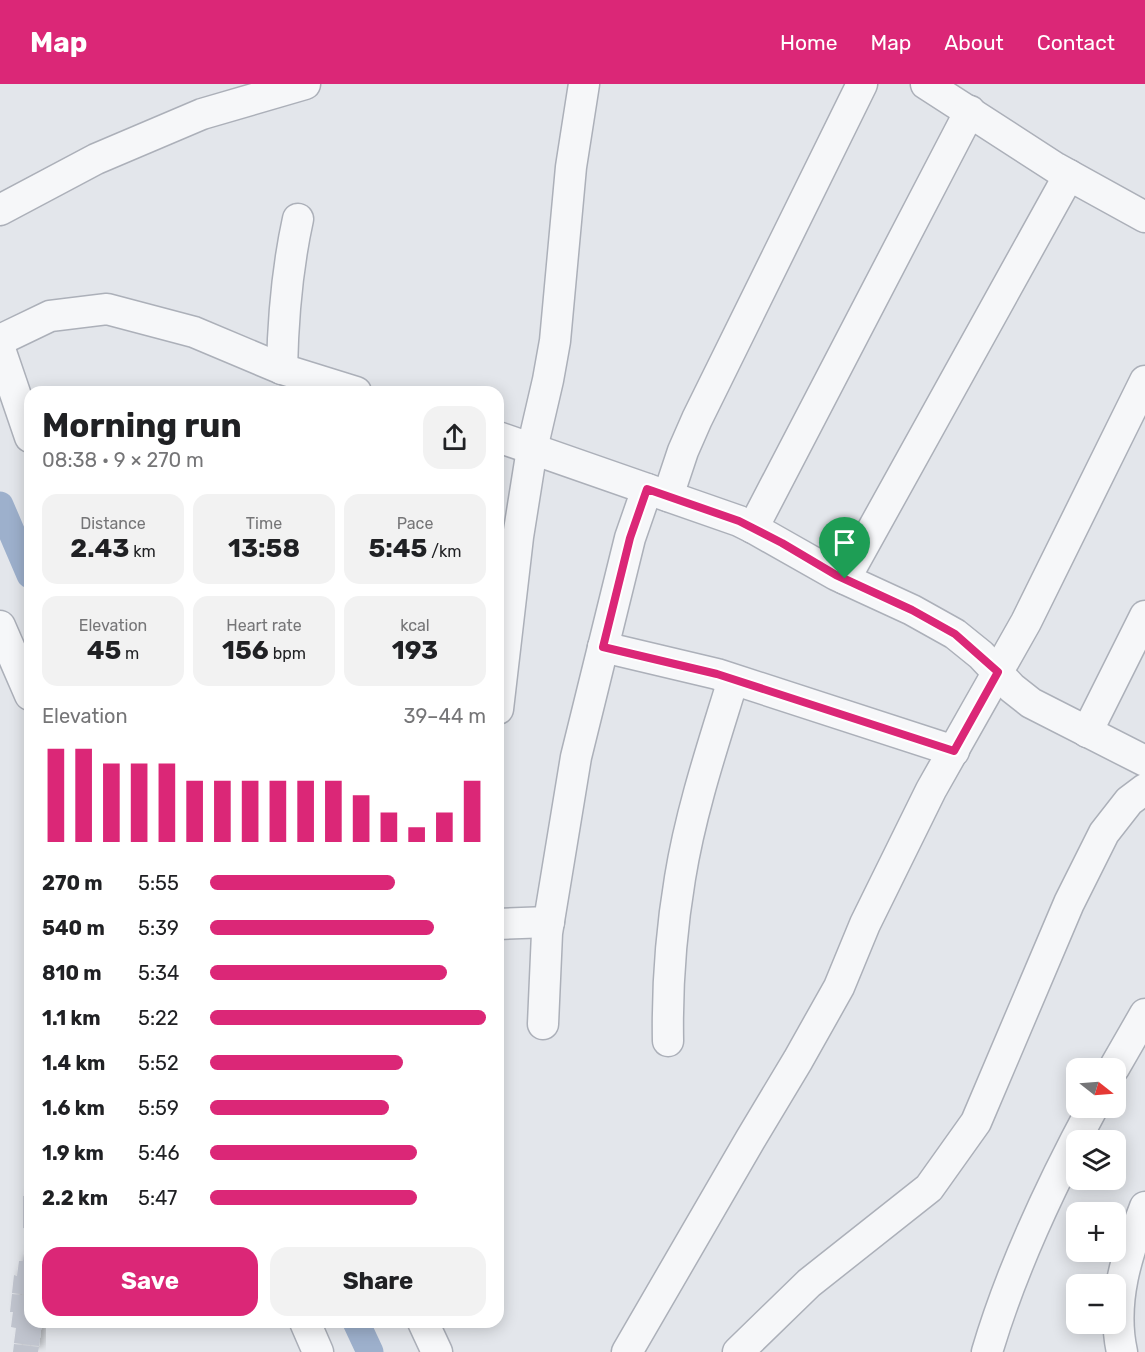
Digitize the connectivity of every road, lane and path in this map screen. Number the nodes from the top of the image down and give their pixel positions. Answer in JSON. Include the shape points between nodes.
{"nodes":[{"id":1,"x":305,"y":84,"type":"edge"},
{"id":2,"x":584,"y":84,"type":"edge"},
{"id":3,"x":862,"y":84,"type":"edge"},
{"id":4,"x":926,"y":84,"type":"edge"},
{"id":5,"x":970,"y":111,"type":"junction"},
{"id":6,"x":1069,"y":175,"type":"junction"},
{"id":7,"x":0,"y":210,"type":"edge"},
{"id":8,"x":1145,"y":217,"type":"edge"},
{"id":9,"x":298,"y":219,"type":"dead end"},
{"id":10,"x":0,"y":340,"type":"edge"},
{"id":11,"x":0,"y":349,"type":"edge"},
{"id":12,"x":282,"y":369,"type":"junction"},
{"id":13,"x":1145,"y":381,"type":"edge"},
{"id":14,"x":337,"y":386,"type":"edge"},
{"id":15,"x":24,"y":419,"type":"edge"},
{"id":16,"x":504,"y":439,"type":"edge"},
{"id":17,"x":532,"y":449,"type":"junction"},
{"id":18,"x":657,"y":493,"type":"junction"},
{"id":19,"x":753,"y":528,"type":"junction"},
{"id":20,"x":845,"y":579,"type":"junction"},
{"id":21,"x":1145,"y":616,"type":"edge"},
{"id":22,"x":0,"y":626,"type":"edge"},
{"id":23,"x":603,"y":647,"type":"junction"},
{"id":24,"x":504,"y":657,"type":"edge"},
{"id":25,"x":998,"y":672,"type":"junction"},
{"id":26,"x":24,"y":680,"type":"edge"},
{"id":27,"x":733,"y":680,"type":"junction"},
{"id":28,"x":1087,"y":732,"type":"junction"},
{"id":29,"x":954,"y":751,"type":"junction"},
{"id":30,"x":1145,"y":761,"type":"edge"},
{"id":31,"x":1145,"y":789,"type":"edge"},
{"id":32,"x":549,"y":922,"type":"junction"},
{"id":33,"x":504,"y":924,"type":"edge"},
{"id":34,"x":1145,"y":1014,"type":"edge"},
{"id":35,"x":543,"y":1024,"type":"dead end"},
{"id":36,"x":668,"y":1041,"type":"dead end"},
{"id":37,"x":1120,"y":1058,"type":"edge"},
{"id":38,"x":1087,"y":1118,"type":"edge"},
{"id":39,"x":1145,"y":1207,"type":"edge"},
{"id":40,"x":308,"y":1328,"type":"edge"},
{"id":41,"x":426,"y":1328,"type":"edge"},
{"id":42,"x":318,"y":1352,"type":"edge"},
{"id":43,"x":437,"y":1352,"type":"edge"},
{"id":44,"x":627,"y":1352,"type":"edge"},
{"id":45,"x":738,"y":1352,"type":"edge"},
{"id":46,"x":987,"y":1352,"type":"edge"},
{"id":47,"x":1122,"y":1352,"type":"edge"}],
"edges":[{"from":1,"to":7,"type":"street","via":[[202,114],[96,159]]},
{"from":2,"to":17,"type":"street","via":[[571,167],[555,341]]},
{"from":3,"to":18,"type":"street","via":[[683,451]]},
{"from":4,"to":5,"type":"street"},
{"from":5,"to":6,"type":"street"},
{"from":5,"to":19,"type":"street"},
{"from":6,"to":8,"type":"street"},
{"from":6,"to":20,"type":"street"},
{"from":9,"to":12,"type":"street","via":[[289,256]]},
{"from":10,"to":12,"type":"street","via":[[50,316],[107,309],[194,333]]},
{"from":11,"to":15,"type":"street"},
{"from":12,"to":14,"type":"street"},
{"from":13,"to":25,"type":"street"},
{"from":16,"to":17,"type":"street"},
{"from":17,"to":18,"type":"street"},
{"from":17,"to":24,"type":"street"},
{"from":18,"to":19,"type":"street"},
{"from":18,"to":23,"type":"street","via":[[630,538]]},
{"from":19,"to":20,"type":"street"},
{"from":20,"to":25,"type":"street","via":[[955,634]]},
{"from":21,"to":28,"type":"street"},
{"from":22,"to":26,"type":"street"},
{"from":23,"to":27,"type":"street"},
{"from":23,"to":32,"type":"street","via":[[576,757]]},
{"from":25,"to":28,"type":"street","via":[[1031,703]]},
{"from":25,"to":29,"type":"street"},
{"from":27,"to":29,"type":"street"},
{"from":27,"to":36,"type":"street","via":[[699,794],[680,878],[667,993]]},
{"from":28,"to":30,"type":"street"},
{"from":29,"to":44,"type":"street","via":[[870,914],[839,987]]},
{"from":31,"to":45,"type":"street","via":[[1129,801],[1104,833],[976,1122],[929,1188],[808,1283]]},
{"from":32,"to":33,"type":"street"},
{"from":32,"to":35,"type":"street"},
{"from":34,"to":37,"type":"street"},
{"from":38,"to":46,"type":"street","via":[[1014,1272]]},
{"from":39,"to":47,"type":"street","via":[[1117,1307]]},
{"from":40,"to":42,"type":"street"},
{"from":41,"to":43,"type":"street"}]}
